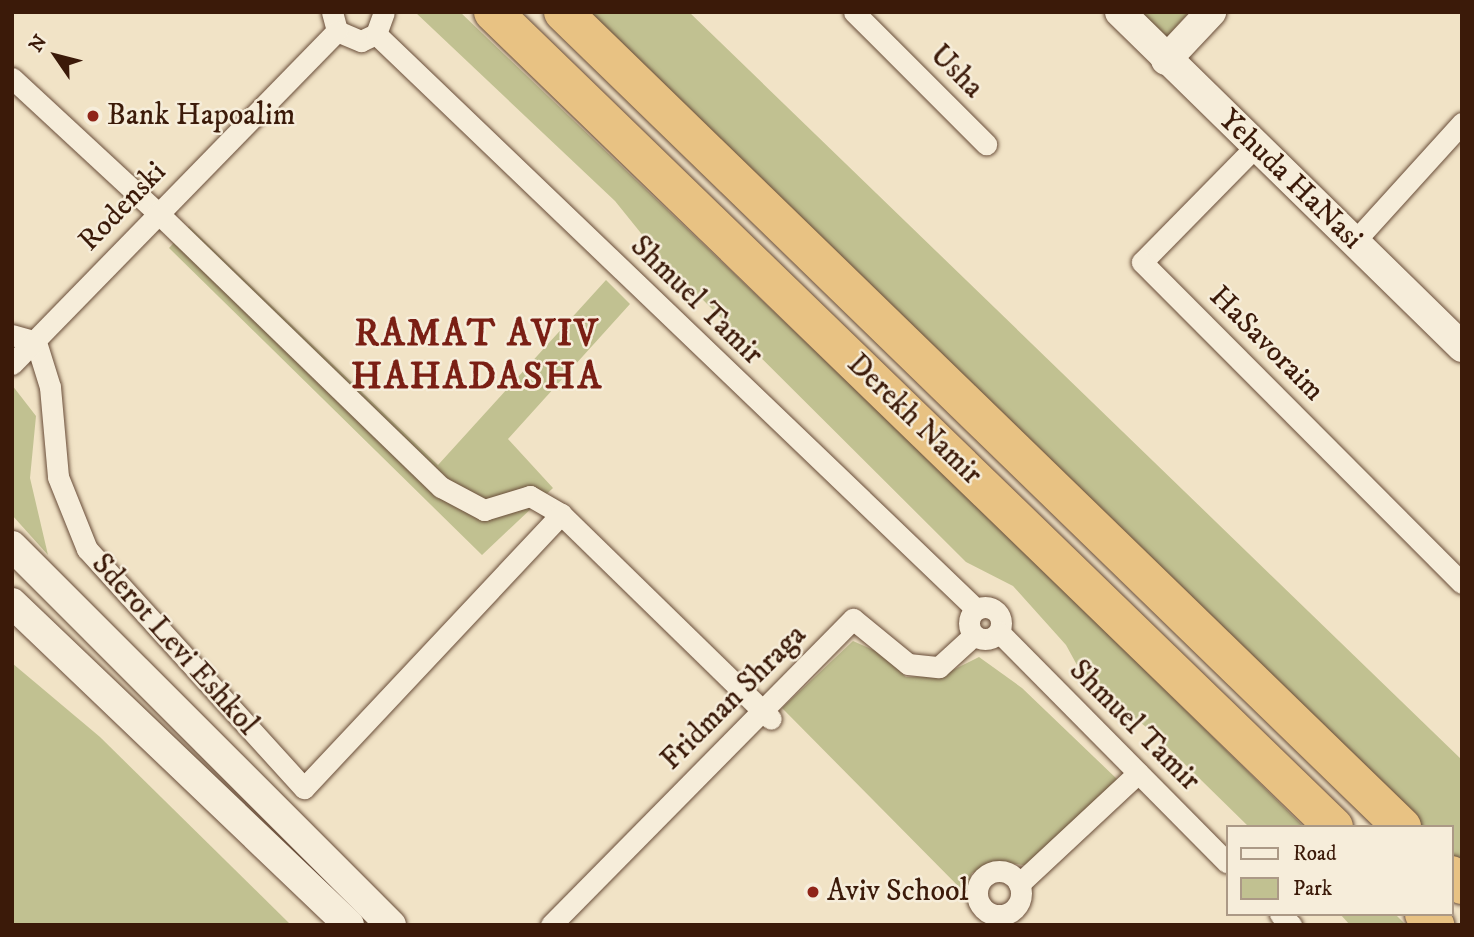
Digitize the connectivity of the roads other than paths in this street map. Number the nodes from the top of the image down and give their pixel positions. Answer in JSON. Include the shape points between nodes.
{"nodes":[{"id":1,"x":384,"y":12,"type":"edge"},
{"id":2,"x":493,"y":12,"type":"edge"},
{"id":3,"x":563,"y":12,"type":"edge"},
{"id":4,"x":854,"y":12,"type":"edge"},
{"id":5,"x":1120,"y":12,"type":"edge"},
{"id":6,"x":1211,"y":12,"type":"edge"},
{"id":7,"x":334,"y":22,"type":"edge"},
{"id":8,"x":376,"y":34,"type":"junction"},
{"id":9,"x":1166,"y":60,"type":"junction"},
{"id":10,"x":12,"y":78,"type":"edge"},
{"id":11,"x":1462,"y":123,"type":"edge"},
{"id":12,"x":986,"y":144,"type":"dead end"},
{"id":13,"x":1255,"y":147,"type":"junction"},
{"id":14,"x":158,"y":213,"type":"junction"},
{"id":15,"x":1354,"y":242,"type":"junction"},
{"id":16,"x":12,"y":335,"type":"edge"},
{"id":17,"x":36,"y":342,"type":"junction"},
{"id":18,"x":1462,"y":347,"type":"edge"},
{"id":19,"x":12,"y":364,"type":"edge"},
{"id":20,"x":561,"y":514,"type":"junction"},
{"id":21,"x":12,"y":546,"type":"edge"},
{"id":22,"x":1462,"y":583,"type":"edge"},
{"id":23,"x":12,"y":603,"type":"edge"},
{"id":24,"x":976,"y":609,"type":"junction"},
{"id":25,"x":999,"y":632,"type":"junction"},
{"id":26,"x":974,"y":635,"type":"junction"},
{"id":27,"x":767,"y":715,"type":"junction"},
{"id":28,"x":1138,"y":773,"type":"junction"},
{"id":29,"x":1332,"y":825,"type":"edge"},
{"id":30,"x":1400,"y":825,"type":"edge"},
{"id":31,"x":1226,"y":861,"type":"edge"},
{"id":32,"x":1019,"y":884,"type":"junction"},
{"id":33,"x":982,"y":918,"type":"edge"},
{"id":34,"x":349,"y":925,"type":"edge"},
{"id":35,"x":391,"y":925,"type":"edge"},
{"id":36,"x":551,"y":925,"type":"edge"}],
"edges":[{"from":1,"to":8,"type":"street"},
{"from":2,"to":29,"type":"highway","name":"Derekh Namir"},
{"from":3,"to":30,"type":"highway","name":"Derekh Namir"},
{"from":4,"to":12,"type":"street","name":"Usha"},
{"from":5,"to":9,"type":"street","name":"Yehuda HaNasi"},
{"from":6,"to":9,"type":"street"},
{"from":7,"to":8,"type":"street","via":[[352,41]]},
{"from":7,"to":14,"type":"street","name":"Rodenski"},
{"from":8,"to":24,"type":"street","name":"Shmuel Tamir"},
{"from":9,"to":13,"type":"street","name":"Yehuda HaNasi"},
{"from":10,"to":14,"type":"street"},
{"from":11,"to":15,"type":"street"},
{"from":13,"to":15,"type":"street","name":"Yehuda HaNasi"},
{"from":13,"to":22,"type":"street","name":"HaSavoraim","via":[[1142,262]]},
{"from":14,"to":17,"type":"street","name":"Rodenski"},
{"from":14,"to":20,"type":"street","via":[[441,487],[484,510],[530,496]]},
{"from":15,"to":18,"type":"street","name":"Yehuda HaNasi"},
{"from":16,"to":17,"type":"street"},
{"from":17,"to":19,"type":"street","name":"Rodenski"},
{"from":17,"to":20,"type":"street","name":"Sderot Levi Eshkol","via":[[50,387],[58,477],[87,549],[304,788]]},
{"from":20,"to":27,"type":"street"},
{"from":21,"to":35,"type":"street","name":"Sderot Levi Eshkol"},
{"from":23,"to":34,"type":"street"},
{"from":24,"to":25,"type":"street","via":[[997,611],[1002,621]]},
{"from":24,"to":26,"type":"street","via":[[969,622]]},
{"from":25,"to":26,"type":"street","via":[[985,639]]},
{"from":25,"to":28,"type":"street","name":"Shmuel Tamir"},
{"from":26,"to":27,"type":"street","name":"Fridman Shraga","via":[[939,667],[908,664],[853,619]]},
{"from":27,"to":36,"type":"street","name":"Fridman Shraga"},
{"from":28,"to":31,"type":"street","name":"Shmuel Tamir"},
{"from":28,"to":32,"type":"street"},
{"from":32,"to":33,"type":"street","via":[[1020,898],[1014,909]]},
{"from":32,"to":33,"type":"street","via":[[1009,874],[988,875],[977,893]]}]}
